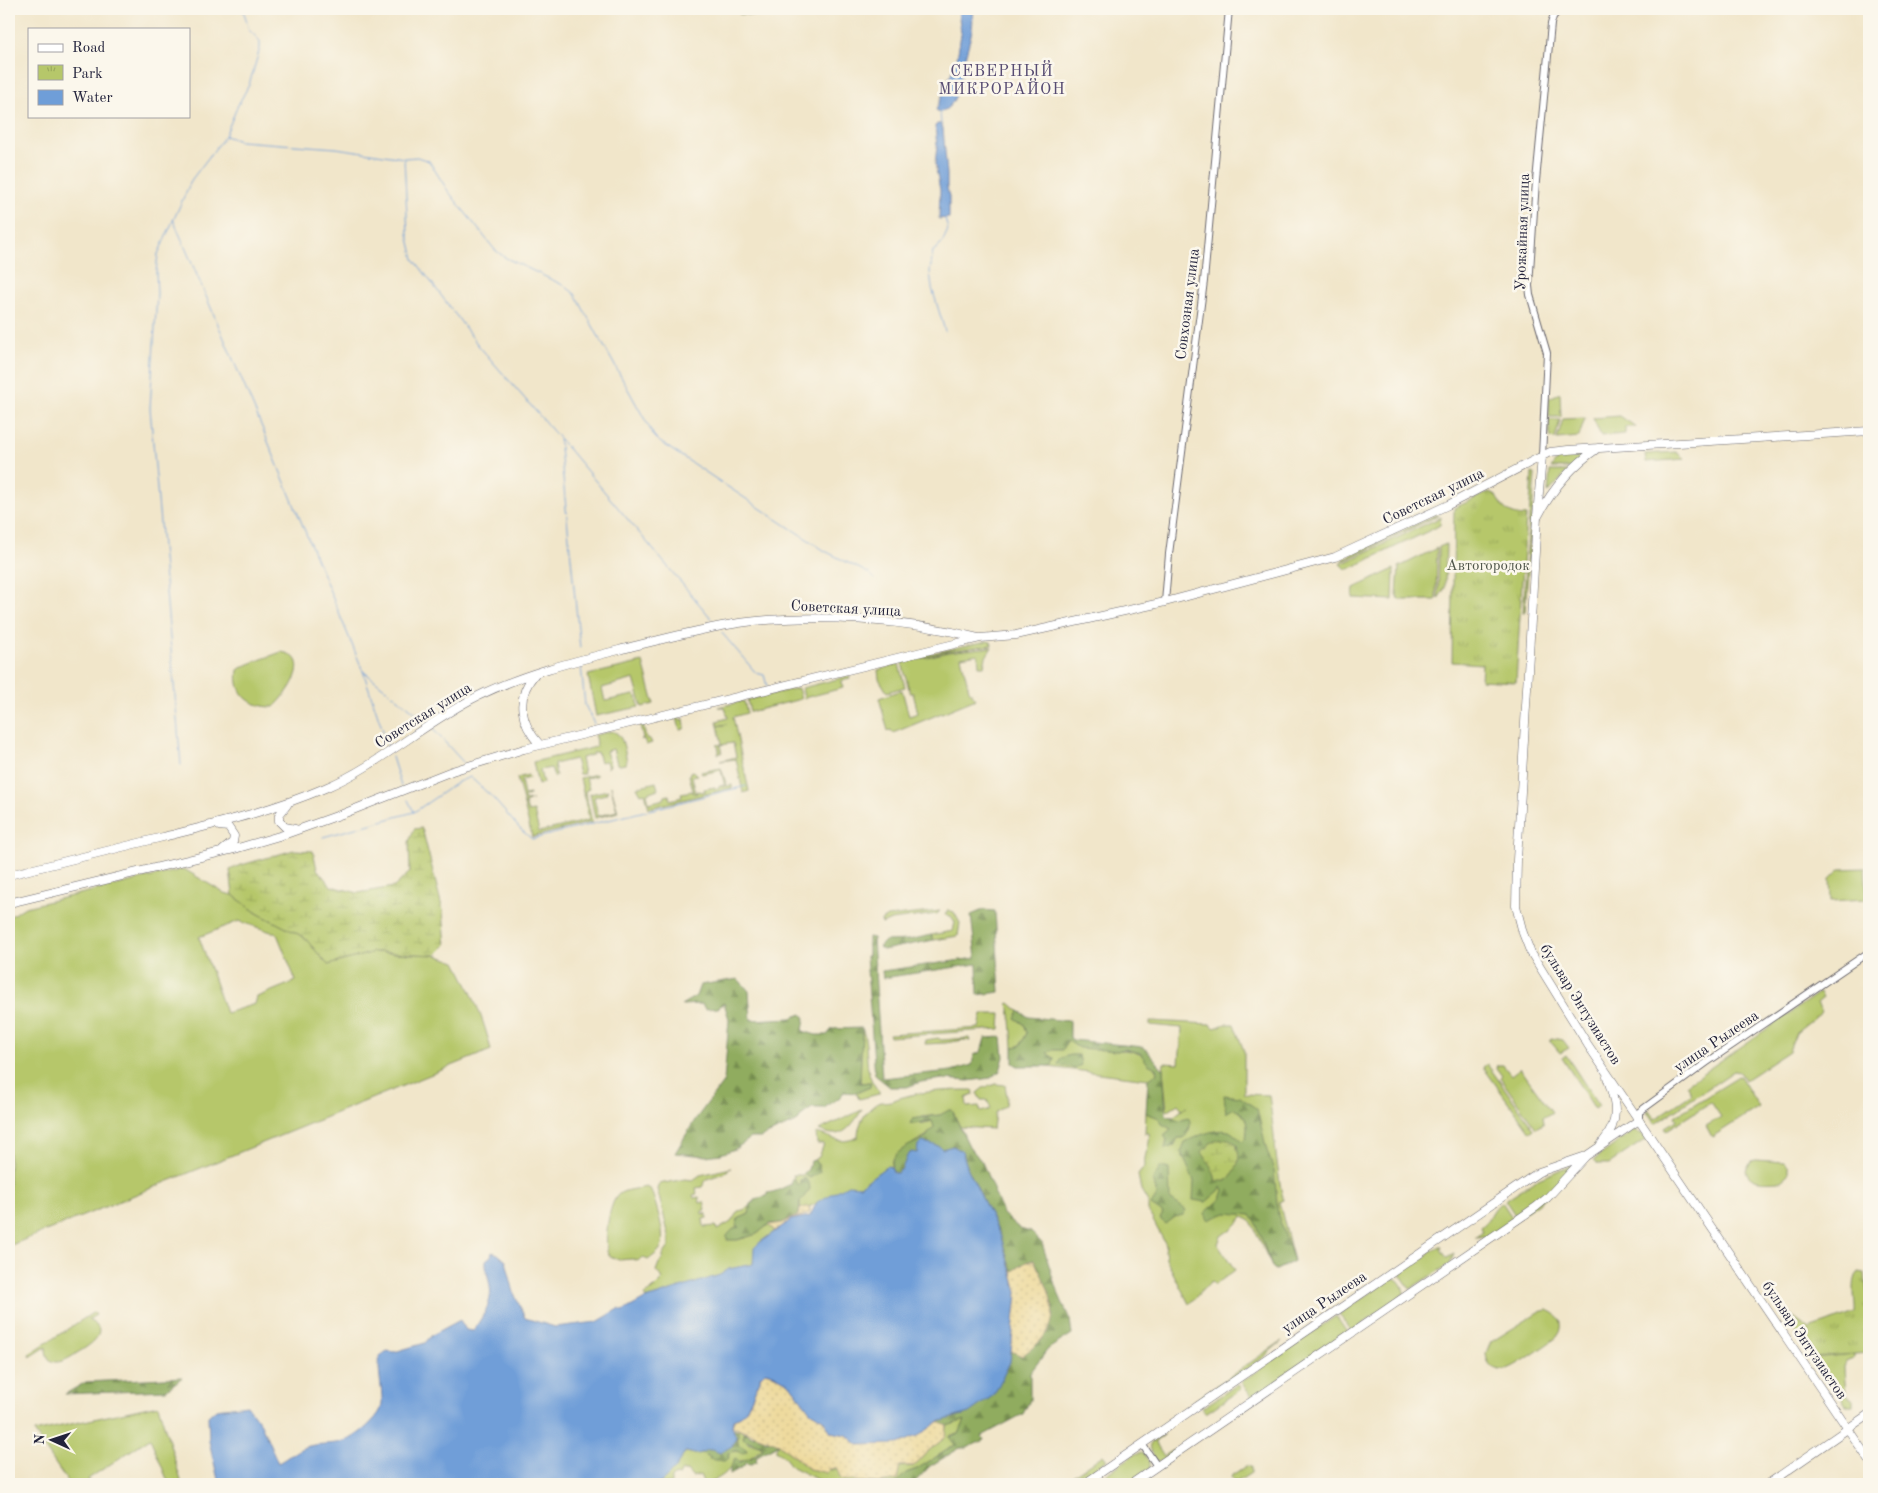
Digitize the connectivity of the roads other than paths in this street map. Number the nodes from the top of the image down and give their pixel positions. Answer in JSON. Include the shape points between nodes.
{"nodes":[{"id":1,"x":1229,"y":9,"type":"edge"},
{"id":2,"x":1559,"y":9,"type":"edge"},
{"id":3,"x":1869,"y":431,"type":"edge"},
{"id":4,"x":1598,"y":448,"type":"junction"},
{"id":5,"x":1542,"y":456,"type":"junction"},
{"id":6,"x":1537,"y":517,"type":"junction"},
{"id":7,"x":1164,"y":602,"type":"junction"},
{"id":8,"x":980,"y":638,"type":"junction"},
{"id":9,"x":536,"y":673,"type":"junction"},
{"id":10,"x":540,"y":745,"type":"junction"},
{"id":11,"x":293,"y":801,"type":"junction"},
{"id":12,"x":213,"y":825,"type":"junction"},
{"id":13,"x":300,"y":829,"type":"junction"},
{"id":14,"x":217,"y":853,"type":"junction"},
{"id":15,"x":9,"y":875,"type":"edge"},
{"id":16,"x":9,"y":903,"type":"edge"},
{"id":17,"x":1869,"y":952,"type":"edge"},
{"id":18,"x":1605,"y":1069,"type":"junction"},
{"id":19,"x":1639,"y":1120,"type":"junction"},
{"id":20,"x":1597,"y":1149,"type":"junction"},
{"id":21,"x":1586,"y":1156,"type":"junction"},
{"id":22,"x":1869,"y":1414,"type":"edge"},
{"id":23,"x":1848,"y":1428,"type":"junction"},
{"id":24,"x":1142,"y":1444,"type":"junction"},
{"id":25,"x":1869,"y":1460,"type":"edge"},
{"id":26,"x":1157,"y":1466,"type":"junction"},
{"id":27,"x":1084,"y":1484,"type":"edge"},
{"id":28,"x":1131,"y":1484,"type":"edge"},
{"id":29,"x":1768,"y":1484,"type":"edge"}],
"edges":[{"from":1,"to":7,"type":"street","name":"Совхозная улица","via":[[1204,280]]},
{"from":2,"to":5,"type":"street","name":"Урожайная улица","via":[[1551,24],[1529,286],[1547,353]]},
{"from":3,"to":4,"type":"main road","name":"Советская улица"},
{"from":4,"to":5,"type":"main road","name":"Советская улица","via":[[1556,451]]},
{"from":4,"to":6,"type":"main road","via":[[1582,460],[1558,487]]},
{"from":5,"to":6,"type":"main road","name":"бульвар Энтузиастов"},
{"from":5,"to":7,"type":"main road","name":"Советская улица","via":[[1347,553]]},
{"from":6,"to":18,"type":"main road","name":"бульвар Энтузиастов","via":[[1516,906],[1530,951]]},
{"from":7,"to":8,"type":"main road","name":"Советская улица","via":[[1016,635]]},
{"from":8,"to":9,"type":"main road","name":"Советская улица","via":[[902,624],[789,619],[705,629]]},
{"from":8,"to":10,"type":"main road"},
{"from":9,"to":10,"type":"main road","via":[[528,682],[522,698],[528,728]]},
{"from":9,"to":11,"type":"main road","name":"Советская улица","via":[[465,703],[342,781]]},
{"from":10,"to":13,"type":"main road","via":[[452,771]]},
{"from":11,"to":12,"type":"main road","name":"Советская улица"},
{"from":11,"to":13,"type":"main road","via":[[281,810],[279,821],[284,827]]},
{"from":12,"to":14,"type":"main road","via":[[228,827],[234,836],[228,847]]},
{"from":12,"to":15,"type":"main road","name":"Советская улица"},
{"from":13,"to":14,"type":"main road"},
{"from":14,"to":16,"type":"main road"},
{"from":17,"to":19,"type":"street","name":"улица Рылеева","via":[[1706,1063],[1640,1112]]},
{"from":18,"to":19,"type":"main road","name":"бульвар Энтузиастов"},
{"from":18,"to":20,"type":"main road","via":[[1616,1110],[1610,1130]]},
{"from":19,"to":20,"type":"main road","name":"улица Рылеева"},
{"from":19,"to":23,"type":"main road","name":"бульвар Энтузиастов"},
{"from":20,"to":21,"type":"main road","name":"улица Рылеева"},
{"from":21,"to":24,"type":"main road","name":"улица Рылеева","via":[[1539,1172]]},
{"from":21,"to":26,"type":"main road","name":"улица Рылеева","via":[[1536,1207]]},
{"from":22,"to":23,"type":"main road"},
{"from":23,"to":25,"type":"main road","name":"бульвар Энтузиастов"},
{"from":23,"to":29,"type":"main road"},
{"from":24,"to":26,"type":"street"},
{"from":24,"to":27,"type":"main road","name":"улица Рылеева"},
{"from":26,"to":28,"type":"main road","name":"улица Рылеева"}]}
